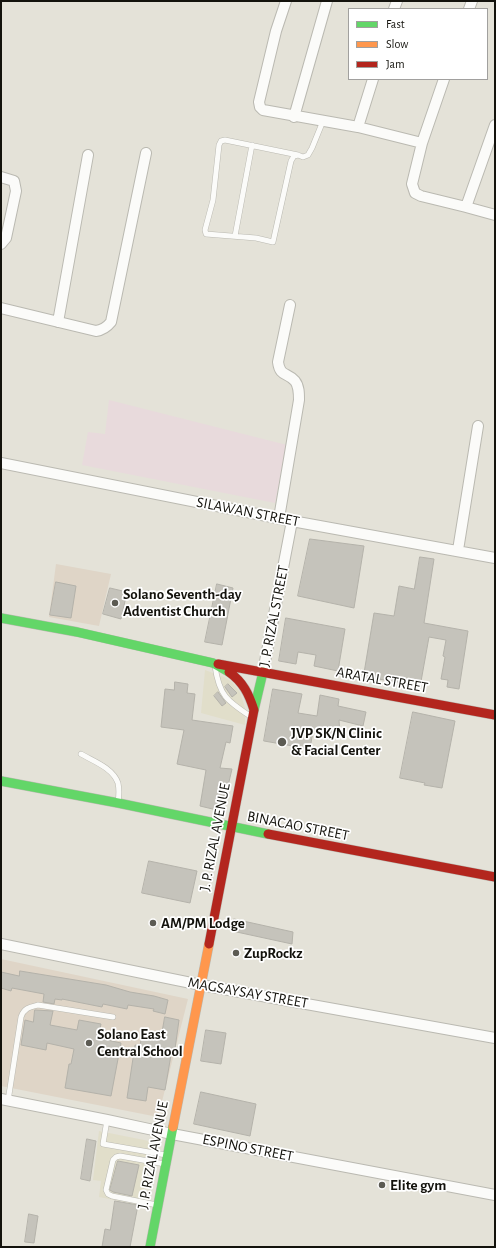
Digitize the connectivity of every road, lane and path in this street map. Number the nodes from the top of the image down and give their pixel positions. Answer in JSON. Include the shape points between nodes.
{"nodes":[{"id":1,"x":286,"y":1,"type":"edge"},
{"id":2,"x":327,"y":1,"type":"edge"},
{"id":3,"x":373,"y":80,"type":"edge"},
{"id":4,"x":444,"y":80,"type":"edge"},
{"id":5,"x":294,"y":117,"type":"junction"},
{"id":6,"x":323,"y":121,"type":"junction"},
{"id":7,"x":495,"y":125,"type":"edge"},
{"id":8,"x":358,"y":127,"type":"junction"},
{"id":9,"x":422,"y":143,"type":"junction"},
{"id":10,"x":252,"y":145,"type":"junction"},
{"id":11,"x":146,"y":153,"type":"dead end"},
{"id":12,"x":88,"y":155,"type":"dead end"},
{"id":13,"x":298,"y":155,"type":"junction"},
{"id":14,"x":1,"y":177,"type":"edge"},
{"id":15,"x":466,"y":207,"type":"junction"},
{"id":16,"x":495,"y":215,"type":"edge"},
{"id":17,"x":235,"y":236,"type":"junction"},
{"id":18,"x":1,"y":244,"type":"edge"},
{"id":19,"x":290,"y":305,"type":"dead end"},
{"id":20,"x":1,"y":308,"type":"edge"},
{"id":21,"x":58,"y":322,"type":"junction"},
{"id":22,"x":478,"y":426,"type":"dead end"},
{"id":23,"x":1,"y":463,"type":"edge"},
{"id":24,"x":279,"y":518,"type":"junction"},
{"id":25,"x":292,"y":521,"type":"junction"},
{"id":26,"x":458,"y":550,"type":"junction"},
{"id":27,"x":495,"y":558,"type":"edge"},
{"id":28,"x":1,"y":618,"type":"edge"},
{"id":29,"x":214,"y":664,"type":"junction"},
{"id":30,"x":263,"y":672,"type":"junction"},
{"id":31,"x":253,"y":714,"type":"junction"},
{"id":32,"x":495,"y":715,"type":"edge"},
{"id":33,"x":81,"y":754,"type":"dead end"},
{"id":34,"x":1,"y":781,"type":"edge"},
{"id":35,"x":118,"y":803,"type":"junction"},
{"id":36,"x":231,"y":827,"type":"junction"},
{"id":37,"x":495,"y":877,"type":"edge"},
{"id":38,"x":1,"y":944,"type":"edge"},
{"id":39,"x":201,"y":985,"type":"junction"},
{"id":40,"x":113,"y":1017,"type":"dead end"},
{"id":41,"x":495,"y":1038,"type":"edge"},
{"id":42,"x":4,"y":1100,"type":"edge"},
{"id":43,"x":107,"y":1120,"type":"junction"},
{"id":44,"x":172,"y":1134,"type":"junction"},
{"id":45,"x":167,"y":1160,"type":"junction"},
{"id":46,"x":495,"y":1195,"type":"edge"},
{"id":47,"x":158,"y":1205,"type":"junction"},
{"id":48,"x":150,"y":1247,"type":"edge"}],
"edges":[{"from":1,"to":5,"type":"street","via":[[259,102],[263,110]]},
{"from":2,"to":5,"type":"street"},
{"from":3,"to":8,"type":"street"},
{"from":4,"to":9,"type":"street"},
{"from":5,"to":6,"type":"street"},
{"from":6,"to":8,"type":"street"},
{"from":6,"to":13,"type":"lane","via":[[308,156]]},
{"from":7,"to":15,"type":"street"},
{"from":8,"to":9,"type":"street"},
{"from":9,"to":15,"type":"street","via":[[412,184],[415,193]]},
{"from":10,"to":13,"type":"lane"},
{"from":10,"to":17,"type":"lane"},
{"from":10,"to":17,"type":"lane","via":[[225,140],[219,144],[213,200],[205,230],[206,234]]},
{"from":11,"to":21,"type":"street","via":[[111,322],[96,331]]},
{"from":12,"to":21,"type":"street"},
{"from":13,"to":17,"type":"lane","via":[[291,160],[273,242]]},
{"from":14,"to":18,"type":"street","via":[[14,181],[16,191],[6,238]]},
{"from":15,"to":16,"type":"street"},
{"from":19,"to":24,"type":"street","via":[[278,362],[282,373],[295,380],[298,385],[299,400]]},
{"from":20,"to":21,"type":"street"},
{"from":22,"to":26,"type":"street"},
{"from":23,"to":24,"type":"street","name":"SILAWAN STREET"},
{"from":24,"to":25,"type":"street","name":"SILAWAN STREET"},
{"from":25,"to":26,"type":"street","name":"SILAWAN STREET"},
{"from":25,"to":30,"type":"street","name":"J. P. RIZAL STREET"},
{"from":26,"to":27,"type":"street","name":"SILAWAN STREET"},
{"from":28,"to":29,"type":"street","via":[[77,632]]},
{"from":29,"to":30,"type":"street","name":"ARATAL STREET"},
{"from":29,"to":31,"type":"lane","via":[[222,692],[231,703]]},
{"from":29,"to":31,"type":"street","via":[[239,679],[252,700]]},
{"from":30,"to":31,"type":"street","name":"J. P. RIZAL STREET"},
{"from":30,"to":32,"type":"street","name":"ARATAL STREET"},
{"from":31,"to":36,"type":"street","name":"J. P. RIZAL AVENUE"},
{"from":33,"to":35,"type":"lane","via":[[113,775],[118,783]]},
{"from":34,"to":35,"type":"street","name":"BINACAO STREET"},
{"from":35,"to":36,"type":"street","name":"BINACAO STREET"},
{"from":36,"to":37,"type":"street","name":"BINACAO STREET"},
{"from":36,"to":39,"type":"street","name":"J. P. RIZAL AVENUE"},
{"from":38,"to":39,"type":"street","name":"MAGSAYSAY STREET"},
{"from":39,"to":41,"type":"street","name":"MAGSAYSAY STREET"},
{"from":39,"to":44,"type":"street","name":"J. P. RIZAL AVENUE"},
{"from":40,"to":42,"type":"lane","via":[[38,1005],[27,1008],[21,1017]]},
{"from":42,"to":43,"type":"street","name":"ESPINO STREET"},
{"from":43,"to":44,"type":"street","name":"ESPINO STREET"},
{"from":43,"to":45,"type":"lane","via":[[103,1144]]},
{"from":44,"to":45,"type":"street","name":"J. P. RIZAL AVENUE"},
{"from":44,"to":46,"type":"street","name":"ESPINO STREET"},
{"from":45,"to":47,"type":"street","name":"J. P. RIZAL AVENUE"},
{"from":45,"to":47,"type":"lane","via":[[116,1157],[113,1160],[106,1190],[112,1196]]},
{"from":47,"to":48,"type":"street","name":"J. P. RIZAL AVENUE"}]}
